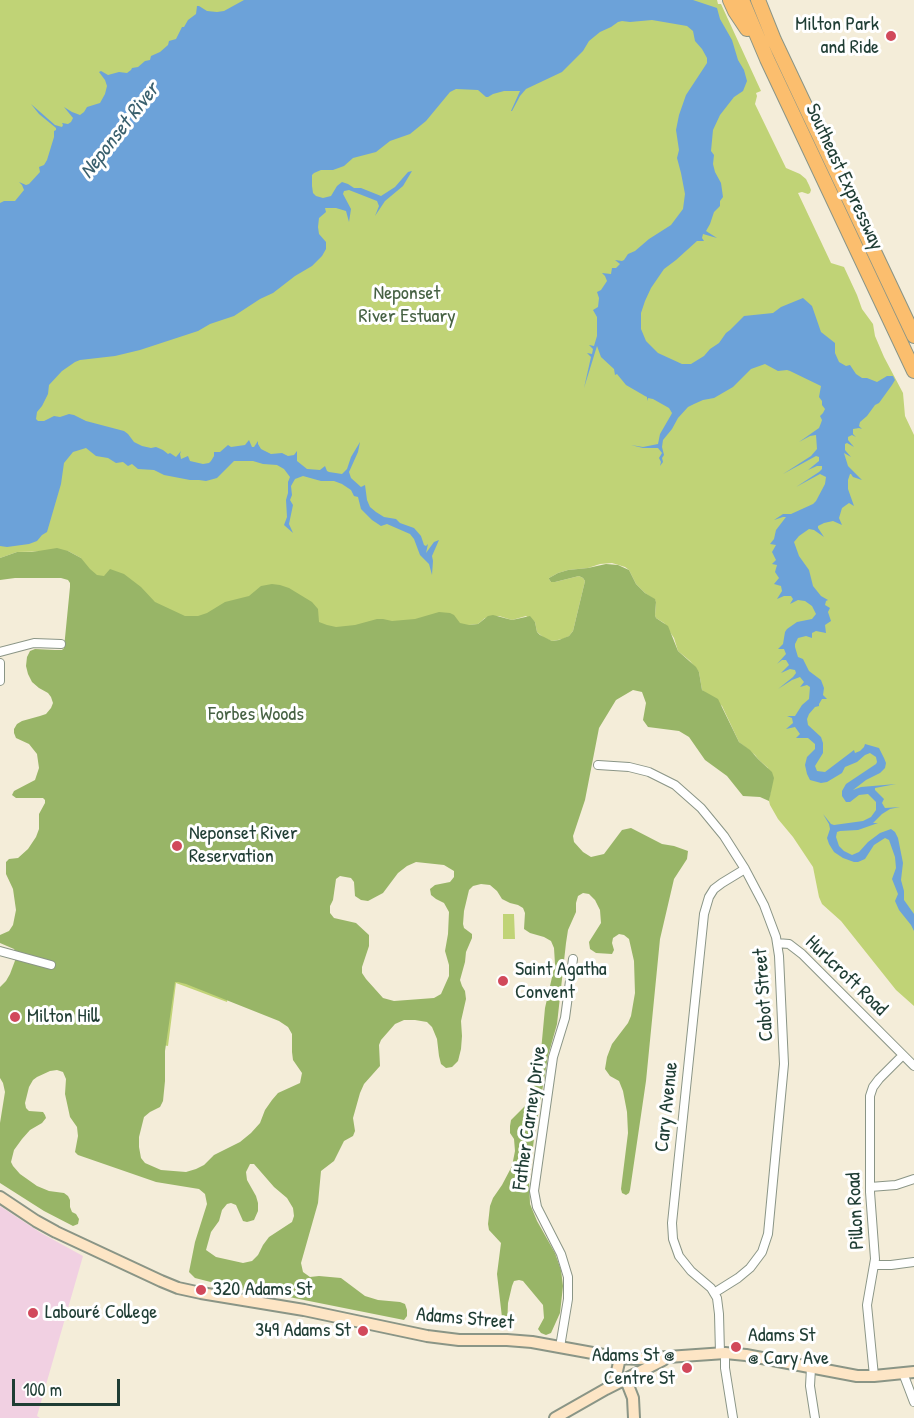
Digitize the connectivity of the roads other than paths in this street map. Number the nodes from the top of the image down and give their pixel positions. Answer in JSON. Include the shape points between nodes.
{"nodes":[{"id":1,"x":730,"y":0,"type":"edge"},
{"id":2,"x":742,"y":0,"type":"edge"},
{"id":3,"x":749,"y":0,"type":"edge"},
{"id":4,"x":758,"y":0,"type":"edge"},
{"id":5,"x":764,"y":0,"type":"edge"},
{"id":6,"x":763,"y":50,"type":"junction"},
{"id":7,"x":914,"y":322,"type":"edge"},
{"id":8,"x":914,"y":336,"type":"edge"},
{"id":9,"x":914,"y":354,"type":"edge"},
{"id":10,"x":914,"y":370,"type":"edge"},
{"id":11,"x":61,"y":644,"type":"dead end"},
{"id":12,"x":0,"y":652,"type":"edge"},
{"id":13,"x":0,"y":663,"type":"edge"},
{"id":14,"x":0,"y":681,"type":"edge"},
{"id":15,"x":598,"y":765,"type":"dead end"},
{"id":16,"x":745,"y":870,"type":"junction"},
{"id":17,"x":777,"y":944,"type":"junction"},
{"id":18,"x":0,"y":951,"type":"edge"},
{"id":19,"x":573,"y":959,"type":"dead end"},
{"id":20,"x":51,"y":966,"type":"dead end"},
{"id":21,"x":903,"y":1055,"type":"junction"},
{"id":22,"x":914,"y":1066,"type":"edge"},
{"id":23,"x":914,"y":1179,"type":"edge"},
{"id":24,"x":870,"y":1186,"type":"junction"},
{"id":25,"x":0,"y":1197,"type":"edge"},
{"id":26,"x":914,"y":1262,"type":"edge"},
{"id":27,"x":874,"y":1265,"type":"junction"},
{"id":28,"x":714,"y":1293,"type":"junction"},
{"id":29,"x":560,"y":1347,"type":"junction"},
{"id":30,"x":723,"y":1353,"type":"junction"},
{"id":31,"x":674,"y":1357,"type":"junction"},
{"id":32,"x":620,"y":1358,"type":"junction"},
{"id":33,"x":811,"y":1368,"type":"junction"},
{"id":34,"x":909,"y":1372,"type":"edge"},
{"id":35,"x":874,"y":1376,"type":"junction"},
{"id":36,"x":626,"y":1380,"type":"junction"},
{"id":37,"x":606,"y":1389,"type":"junction"},
{"id":38,"x":914,"y":1402,"type":"edge"},
{"id":39,"x":555,"y":1418,"type":"edge"},
{"id":40,"x":634,"y":1418,"type":"edge"},
{"id":41,"x":733,"y":1418,"type":"edge"},
{"id":42,"x":815,"y":1418,"type":"edge"}],
"edges":[{"from":1,"to":6,"type":"highway"},
{"from":2,"to":6,"type":"highway","name":"Southeast Expressway"},
{"from":3,"to":9,"type":"highway"},
{"from":4,"to":8,"type":"highway"},
{"from":5,"to":7,"type":"highway","name":"Southeast Expressway"},
{"from":6,"to":10,"type":"highway","name":"Southeast Expressway"},
{"from":11,"to":12,"type":"street","via":[[34,643]]},
{"from":13,"to":14,"type":"street"},
{"from":15,"to":16,"type":"street","name":"Cabot Street","via":[[642,770],[680,789],[714,822]]},
{"from":16,"to":17,"type":"street","name":"Cabot Street","via":[[770,917]]},
{"from":16,"to":28,"type":"street","name":"Cary Avenue","via":[[714,889],[704,914],[672,1223],[679,1256]]},
{"from":17,"to":21,"type":"street","name":"Hurlcroft Road","via":[[789,944],[802,954]]},
{"from":17,"to":28,"type":"street","name":"Cabot Street","via":[[784,1056],[768,1234],[762,1252],[750,1268]]},
{"from":18,"to":20,"type":"street"},
{"from":19,"to":29,"type":"street","name":"Father Carney Drive","via":[[565,1018],[553,1057],[534,1191],[537,1207],[568,1277]]},
{"from":21,"to":22,"type":"street","name":"Hurlcroft Road"},
{"from":21,"to":24,"type":"street","name":"Pillon Road","via":[[872,1091]]},
{"from":23,"to":24,"type":"street","via":[[896,1185]]},
{"from":24,"to":27,"type":"street","name":"Pillon Road"},
{"from":25,"to":29,"type":"main road","name":"Adams Street","via":[[46,1227],[185,1290],[427,1336]]},
{"from":26,"to":27,"type":"street"},
{"from":27,"to":35,"type":"street","name":"Pillon Road","via":[[867,1305]]},
{"from":28,"to":30,"type":"street"},
{"from":29,"to":32,"type":"main road","name":"Adams Street"},
{"from":30,"to":31,"type":"main road","name":"Adams Street"},
{"from":30,"to":33,"type":"main road","name":"Adams Street"},
{"from":30,"to":41,"type":"street"},
{"from":31,"to":32,"type":"main road","name":"Adams Street"},
{"from":31,"to":36,"type":"main road"},
{"from":32,"to":37,"type":"main road","via":[[615,1380]]},
{"from":33,"to":35,"type":"main road","name":"Adams Street"},
{"from":33,"to":42,"type":"street"},
{"from":34,"to":35,"type":"main road","name":"Adams Street"},
{"from":34,"to":38,"type":"street"},
{"from":36,"to":37,"type":"main road"},
{"from":36,"to":40,"type":"main road","via":[[633,1398]]},
{"from":37,"to":39,"type":"main road"}]}
